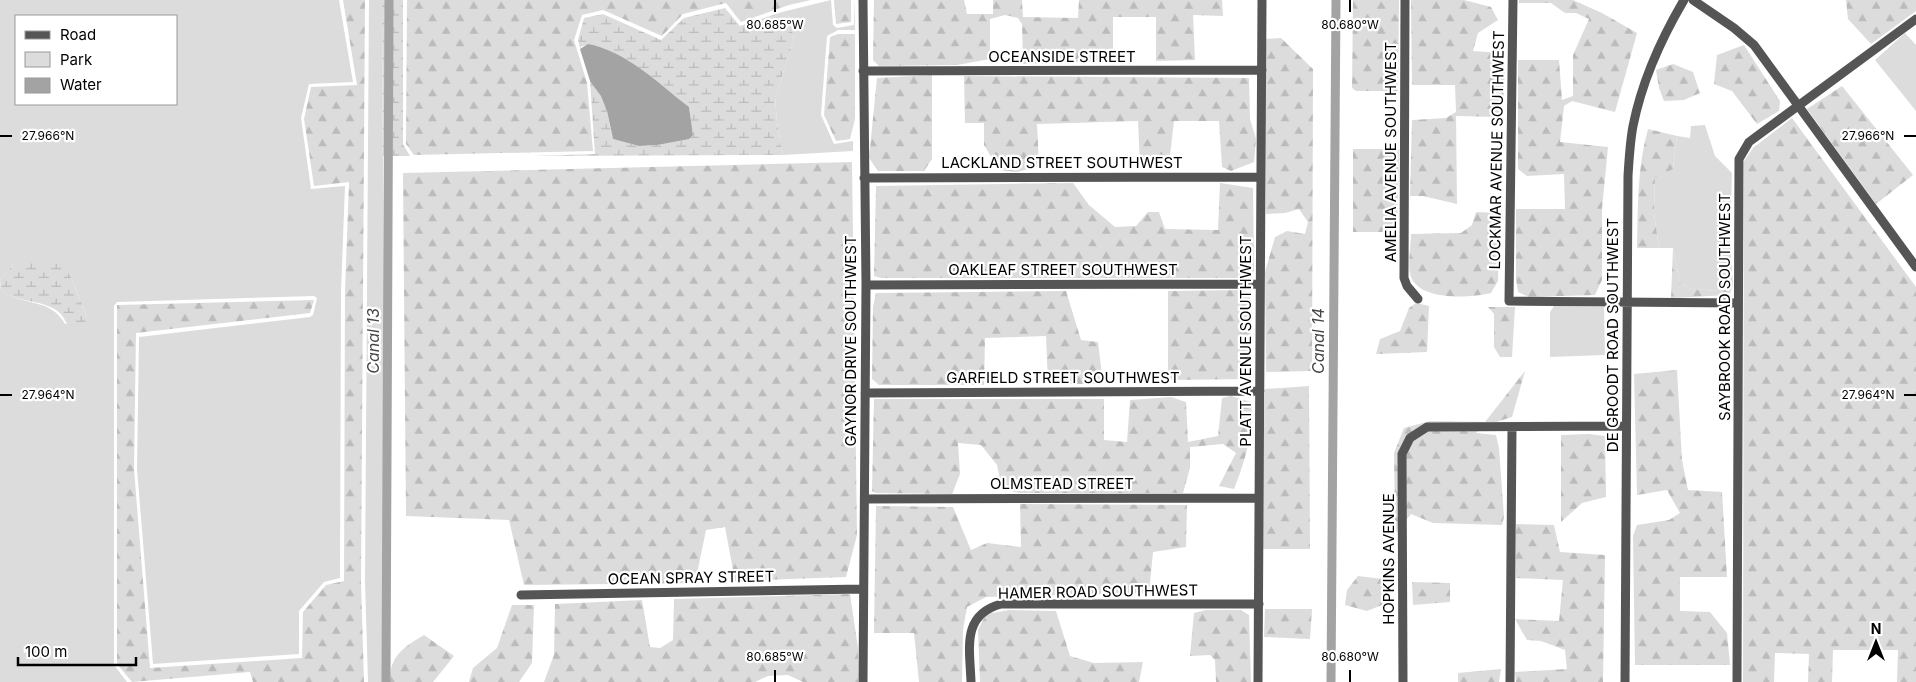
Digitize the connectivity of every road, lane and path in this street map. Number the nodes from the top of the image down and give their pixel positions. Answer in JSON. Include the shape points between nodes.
{"nodes":[{"id":1,"x":863,"y":0,"type":"edge"},
{"id":2,"x":1262,"y":0,"type":"edge"},
{"id":3,"x":1405,"y":0,"type":"edge"},
{"id":4,"x":1513,"y":0,"type":"edge"},
{"id":5,"x":1684,"y":0,"type":"edge"},
{"id":6,"x":1693,"y":0,"type":"edge"},
{"id":7,"x":1916,"y":19,"type":"edge"},
{"id":8,"x":1262,"y":70,"type":"junction"},
{"id":9,"x":862,"y":71,"type":"junction"},
{"id":10,"x":1798,"y":106,"type":"junction"},
{"id":11,"x":1261,"y":177,"type":"junction"},
{"id":12,"x":864,"y":178,"type":"junction"},
{"id":13,"x":1916,"y":267,"type":"edge"},
{"id":14,"x":1260,"y":284,"type":"junction"},
{"id":15,"x":866,"y":285,"type":"junction"},
{"id":16,"x":1418,"y":299,"type":"dead end"},
{"id":17,"x":1626,"y":303,"type":"junction"},
{"id":18,"x":1738,"y":303,"type":"junction"},
{"id":19,"x":1260,"y":391,"type":"junction"},
{"id":20,"x":865,"y":392,"type":"junction"},
{"id":21,"x":1626,"y":426,"type":"junction"},
{"id":22,"x":1512,"y":427,"type":"junction"},
{"id":23,"x":865,"y":498,"type":"junction"},
{"id":24,"x":1259,"y":498,"type":"junction"},
{"id":25,"x":862,"y":589,"type":"junction"},
{"id":26,"x":521,"y":595,"type":"dead end"},
{"id":27,"x":1259,"y":604,"type":"junction"},
{"id":28,"x":863,"y":682,"type":"edge"},
{"id":29,"x":970,"y":682,"type":"edge"},
{"id":30,"x":1258,"y":682,"type":"edge"},
{"id":31,"x":1403,"y":682,"type":"edge"},
{"id":32,"x":1510,"y":682,"type":"edge"},
{"id":33,"x":1625,"y":682,"type":"edge"},
{"id":34,"x":1737,"y":682,"type":"edge"}],
"edges":[{"from":1,"to":9,"type":"street","name":"GAYNOR DRIVE SOUTHWEST"},
{"from":2,"to":8,"type":"street","name":"PLATT AVENUE SOUTHWEST"},
{"from":3,"to":16,"type":"street","name":"AMELIA AVENUE SOUTHWEST","via":[[1404,278],[1406,286]]},
{"from":4,"to":17,"type":"street","name":"LOCKMAR AVENUE SOUTHWEST","via":[[1509,301]]},
{"from":5,"to":17,"type":"street","name":"DE GROODT ROAD SOUTHWEST","via":[[1646,78],[1633,126],[1628,176]]},
{"from":6,"to":10,"type":"street","via":[[1754,45]]},
{"from":7,"to":10,"type":"street","name":"SAYBROOK ROAD SOUTHWEST"},
{"from":8,"to":9,"type":"street","name":"OCEANSIDE STREET"},
{"from":8,"to":11,"type":"street","name":"PLATT AVENUE SOUTHWEST"},
{"from":9,"to":12,"type":"street","name":"GAYNOR DRIVE SOUTHWEST"},
{"from":10,"to":13,"type":"street"},
{"from":10,"to":18,"type":"street","name":"SAYBROOK ROAD SOUTHWEST","via":[[1749,142],[1739,159]]},
{"from":11,"to":12,"type":"street","name":"LACKLAND STREET SOUTHWEST"},
{"from":11,"to":14,"type":"street","name":"PLATT AVENUE SOUTHWEST"},
{"from":12,"to":15,"type":"street","name":"GAYNOR DRIVE SOUTHWEST"},
{"from":14,"to":15,"type":"street","name":"OAKLEAF STREET SOUTHWEST"},
{"from":14,"to":19,"type":"street","name":"PLATT AVENUE SOUTHWEST"},
{"from":15,"to":20,"type":"street","name":"GAYNOR DRIVE SOUTHWEST"},
{"from":17,"to":18,"type":"street"},
{"from":17,"to":21,"type":"street","name":"DE GROODT ROAD SOUTHWEST"},
{"from":18,"to":34,"type":"street","name":"SAYBROOK ROAD SOUTHWEST"},
{"from":19,"to":20,"type":"street","name":"GARFIELD STREET SOUTHWEST"},
{"from":19,"to":24,"type":"street","name":"PLATT AVENUE SOUTHWEST"},
{"from":20,"to":23,"type":"street","name":"GAYNOR DRIVE SOUTHWEST"},
{"from":21,"to":22,"type":"street"},
{"from":21,"to":33,"type":"street","name":"DE GROODT ROAD SOUTHWEST"},
{"from":22,"to":31,"type":"street","name":"HOPKINS AVENUE","via":[[1427,427],[1410,438],[1402,454]]},
{"from":22,"to":32,"type":"street"},
{"from":23,"to":24,"type":"street","name":"OLMSTEAD STREET"},
{"from":23,"to":25,"type":"street","name":"GAYNOR DRIVE SOUTHWEST"},
{"from":24,"to":27,"type":"street","name":"PLATT AVENUE SOUTHWEST"},
{"from":25,"to":26,"type":"street","name":"OCEAN SPRAY STREET"},
{"from":25,"to":28,"type":"street","name":"GAYNOR DRIVE SOUTHWEST"},
{"from":27,"to":29,"type":"street","name":"HAMER ROAD SOUTHWEST","via":[[1001,604],[989,607],[972,626]]},
{"from":27,"to":30,"type":"street","name":"PLATT AVENUE SOUTHWEST"}]}
